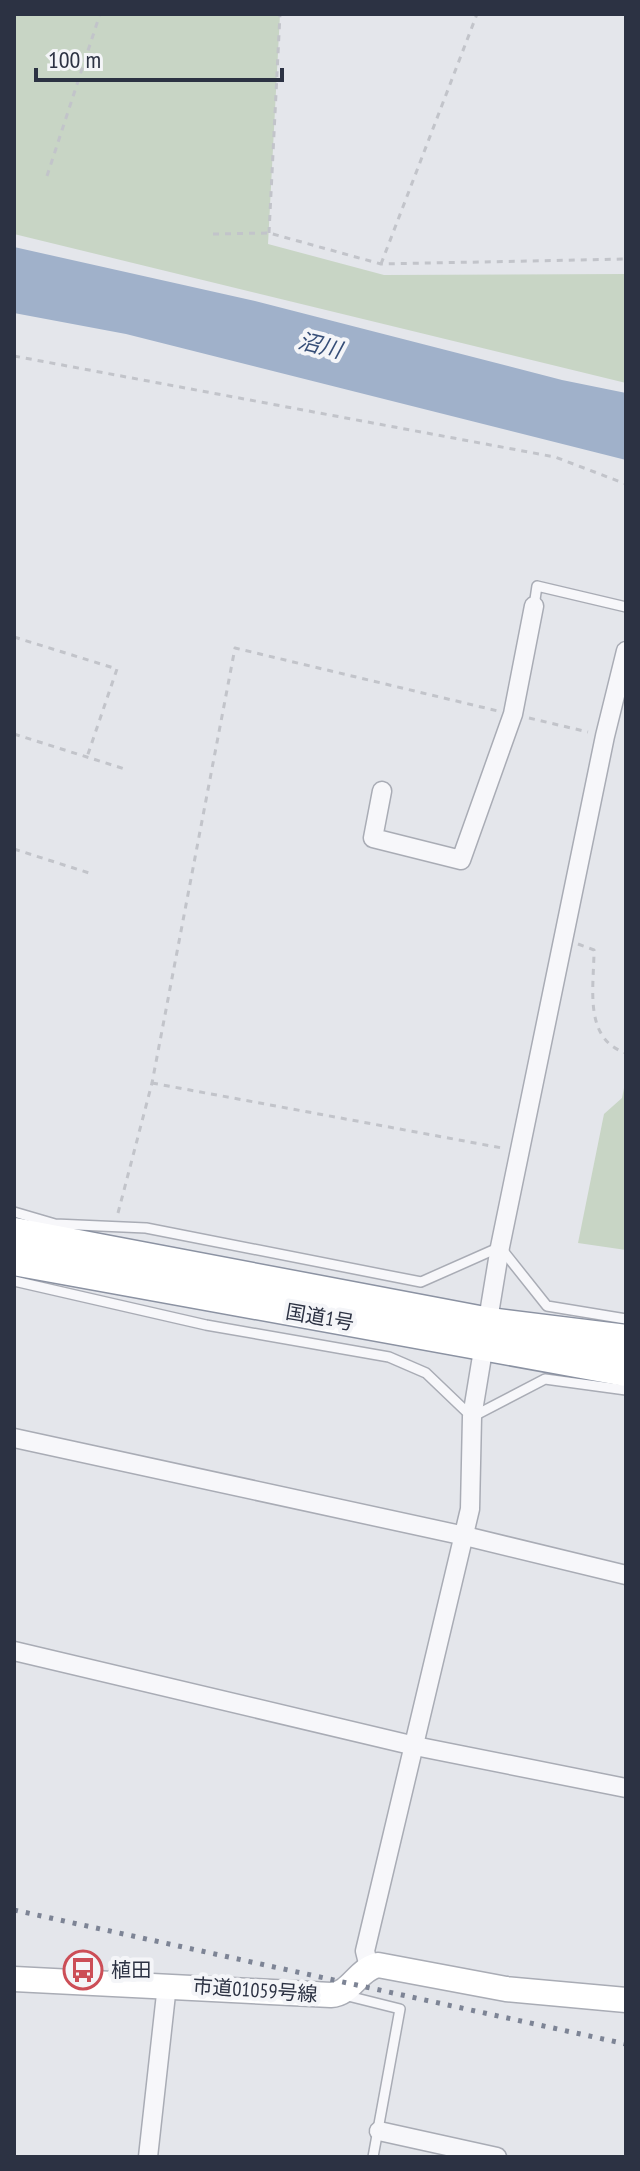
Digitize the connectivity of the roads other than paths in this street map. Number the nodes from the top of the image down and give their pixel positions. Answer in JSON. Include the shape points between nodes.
{"nodes":[{"id":1,"x":534,"y":606,"type":"joint"},
{"id":2,"x":626,"y":607,"type":"edge"},
{"id":3,"x":626,"y":651,"type":"edge"},
{"id":4,"x":382,"y":791,"type":"dead end"},
{"id":5,"x":14,"y":1212,"type":"edge"},
{"id":6,"x":14,"y":1234,"type":"edge"},
{"id":7,"x":500,"y":1247,"type":"junction"},
{"id":8,"x":14,"y":1259,"type":"edge"},
{"id":9,"x":14,"y":1281,"type":"edge"},
{"id":10,"x":626,"y":1319,"type":"edge"},
{"id":11,"x":486,"y":1335,"type":"junction"},
{"id":12,"x":626,"y":1341,"type":"edge"},
{"id":13,"x":626,"y":1370,"type":"edge"},
{"id":14,"x":626,"y":1390,"type":"edge"},
{"id":15,"x":472,"y":1417,"type":"junction"},
{"id":16,"x":14,"y":1438,"type":"edge"},
{"id":17,"x":465,"y":1536,"type":"junction"},
{"id":18,"x":626,"y":1575,"type":"edge"},
{"id":19,"x":14,"y":1651,"type":"edge"},
{"id":20,"x":415,"y":1746,"type":"junction"},
{"id":21,"x":626,"y":1788,"type":"edge"},
{"id":22,"x":369,"y":1967,"type":"junction"},
{"id":23,"x":14,"y":1979,"type":"edge"},
{"id":24,"x":167,"y":1985,"type":"junction"},
{"id":25,"x":343,"y":1993,"type":"junction"},
{"id":26,"x":626,"y":2000,"type":"edge"},
{"id":27,"x":379,"y":2131,"type":"junction"},
{"id":28,"x":148,"y":2157,"type":"edge"},
{"id":29,"x":373,"y":2157,"type":"edge"},
{"id":30,"x":497,"y":2157,"type":"edge"}],
"edges":[{"from":1,"to":2,"type":"lane","via":[[537,586]]},
{"from":1,"to":4,"type":"street","via":[[513,714],[461,860],[373,838]]},
{"from":3,"to":7,"type":"street"},
{"from":5,"to":7,"type":"lane","via":[[55,1224],[146,1228],[421,1282]]},
{"from":6,"to":11,"type":"highway","name":"国道1号"},
{"from":7,"to":10,"type":"lane","via":[[547,1306]]},
{"from":7,"to":11,"type":"street"},
{"from":8,"to":11,"type":"highway","name":"国道1号"},
{"from":9,"to":15,"type":"lane","via":[[206,1325],[389,1357],[426,1373]]},
{"from":11,"to":12,"type":"highway","name":"国道1号"},
{"from":11,"to":13,"type":"highway","name":"国道1号"},
{"from":11,"to":15,"type":"street"},
{"from":14,"to":15,"type":"lane","via":[[545,1379]]},
{"from":15,"to":17,"type":"street"},
{"from":16,"to":17,"type":"street"},
{"from":17,"to":18,"type":"street"},
{"from":17,"to":20,"type":"street"},
{"from":19,"to":20,"type":"street"},
{"from":20,"to":21,"type":"street"},
{"from":20,"to":22,"type":"street","via":[[365,1951]]},
{"from":22,"to":25,"type":"street","name":"市道01059号線"},
{"from":22,"to":26,"type":"street","via":[[506,1989]]},
{"from":23,"to":24,"type":"street","name":"市道01059号線"},
{"from":24,"to":25,"type":"street","name":"市道01059号線"},
{"from":24,"to":28,"type":"street"},
{"from":25,"to":27,"type":"lane","via":[[400,2009]]},
{"from":27,"to":29,"type":"lane"},
{"from":27,"to":30,"type":"street"}]}
